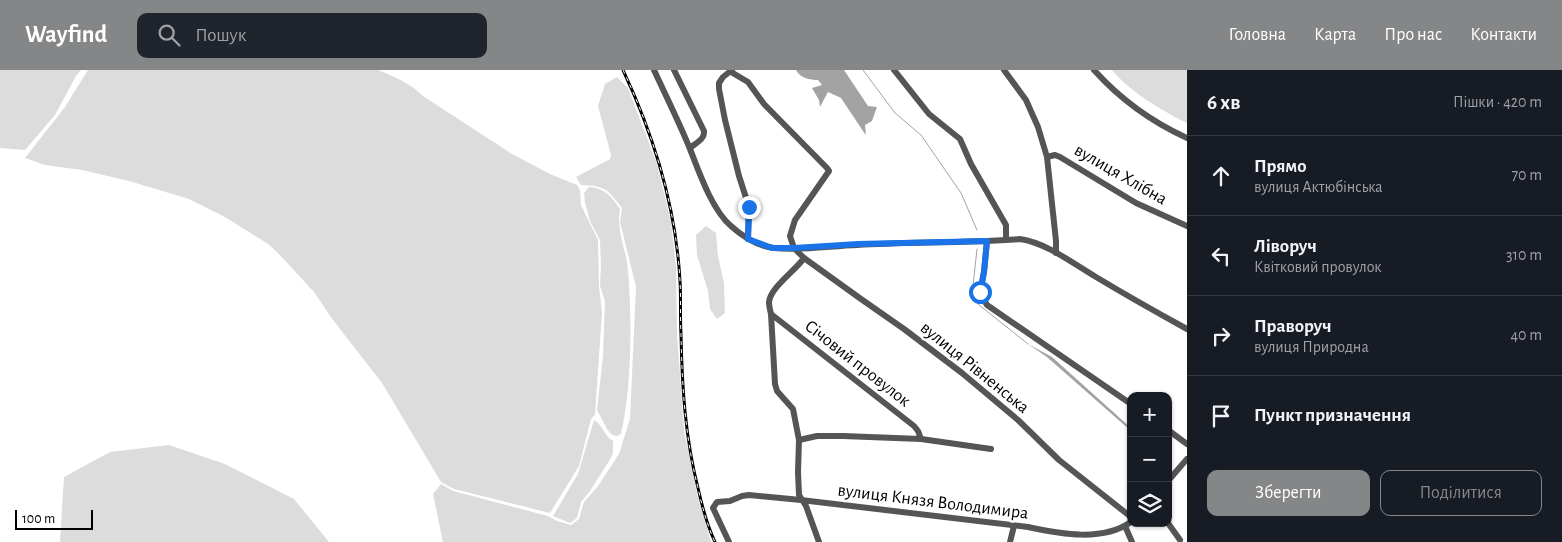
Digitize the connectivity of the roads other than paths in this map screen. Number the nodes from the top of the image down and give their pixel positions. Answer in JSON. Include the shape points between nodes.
{"nodes":[{"id":1,"x":654,"y":70,"type":"edge"},
{"id":2,"x":674,"y":70,"type":"edge"},
{"id":3,"x":894,"y":70,"type":"edge"},
{"id":4,"x":1004,"y":70,"type":"edge"},
{"id":5,"x":1094,"y":70,"type":"edge"},
{"id":6,"x":731,"y":71,"type":"edge"},
{"id":7,"x":1187,"y":138,"type":"edge"},
{"id":8,"x":690,"y":148,"type":"junction"},
{"id":9,"x":1047,"y":157,"type":"junction"},
{"id":10,"x":1187,"y":226,"type":"edge"},
{"id":11,"x":748,"y":239,"type":"junction"},
{"id":12,"x":1006,"y":240,"type":"junction"},
{"id":13,"x":987,"y":241,"type":"junction"},
{"id":14,"x":794,"y":248,"type":"junction"},
{"id":15,"x":1056,"y":253,"type":"junction"},
{"id":16,"x":804,"y":258,"type":"junction"},
{"id":17,"x":771,"y":314,"type":"junction"},
{"id":18,"x":1187,"y":329,"type":"edge"},
{"id":19,"x":1127,"y":401,"type":"edge"},
{"id":20,"x":1172,"y":433,"type":"edge"},
{"id":21,"x":799,"y":440,"type":"junction"},
{"id":22,"x":921,"y":440,"type":"junction"},
{"id":23,"x":1187,"y":444,"type":"edge"},
{"id":24,"x":990,"y":450,"type":"dead end"},
{"id":25,"x":1186,"y":461,"type":"edge"},
{"id":26,"x":1172,"y":477,"type":"edge"},
{"id":27,"x":801,"y":500,"type":"junction"},
{"id":28,"x":1127,"y":514,"type":"edge"},
{"id":29,"x":1127,"y":525,"type":"edge"},
{"id":30,"x":1014,"y":526,"type":"junction"},
{"id":31,"x":1129,"y":527,"type":"edge"},
{"id":32,"x":1171,"y":527,"type":"edge"},
{"id":33,"x":1060,"y":534,"type":"junction"},
{"id":34,"x":1180,"y":540,"type":"dead end"},
{"id":35,"x":728,"y":542,"type":"edge"},
{"id":36,"x":820,"y":542,"type":"edge"},
{"id":37,"x":1010,"y":542,"type":"edge"},
{"id":38,"x":1057,"y":542,"type":"edge"},
{"id":39,"x":1132,"y":542,"type":"edge"}],
"edges":[{"from":1,"to":8,"type":"street"},
{"from":2,"to":8,"type":"street","via":[[705,134]]},
{"from":3,"to":12,"type":"street","via":[[929,114],[960,139],[1006,225]]},
{"from":4,"to":9,"type":"street","name":"вулиця Хлібна","via":[[1026,100]]},
{"from":5,"to":7,"type":"street","via":[[1138,110]]},
{"from":6,"to":11,"type":"street","via":[[723,77],[719,89],[749,207]]},
{"from":6,"to":14,"type":"street","via":[[748,82],[764,104],[827,168],[827,173],[795,220],[790,236]]},
{"from":8,"to":11,"type":"street","via":[[719,211]]},
{"from":9,"to":10,"type":"street","name":"вулиця Хлібна","via":[[1060,157],[1136,203]]},
{"from":9,"to":15,"type":"street"},
{"from":11,"to":14,"type":"street","via":[[772,248]]},
{"from":12,"to":13,"type":"street"},
{"from":12,"to":15,"type":"street","via":[[1028,240]]},
{"from":13,"to":14,"type":"street"},
{"from":13,"to":19,"type":"street","via":[[980,292],[986,305]]},
{"from":14,"to":16,"type":"street","name":"вулиця Рівненська"},
{"from":15,"to":18,"type":"street"},
{"from":16,"to":17,"type":"street","via":[[772,293],[769,300]]},
{"from":16,"to":28,"type":"street","name":"вулиця Рівненська","via":[[962,373],[1059,460]]},
{"from":17,"to":21,"type":"street","via":[[775,384],[793,409]]},
{"from":17,"to":22,"type":"street","name":"Січовий провулок","via":[[914,426]]},
{"from":20,"to":23,"type":"street"},
{"from":21,"to":22,"type":"street","via":[[843,436]]},
{"from":21,"to":27,"type":"street","via":[[798,490]]},
{"from":22,"to":24,"type":"street"},
{"from":25,"to":26,"type":"street"},
{"from":27,"to":30,"type":"street","name":"вулиця Князя Володимира"},
{"from":27,"to":35,"type":"street","name":"вулиця Князя Володимира","via":[[749,495],[717,502],[714,508]]},
{"from":27,"to":36,"type":"street"},
{"from":29,"to":33,"type":"street","name":"вулиця Князя Володимира","via":[[1114,532],[1093,536]]},
{"from":30,"to":33,"type":"street","name":"вулиця Князя Володимира"},
{"from":30,"to":37,"type":"street"},
{"from":31,"to":39,"type":"street"},
{"from":32,"to":34,"type":"street"},
{"from":33,"to":38,"type":"street"}]}
